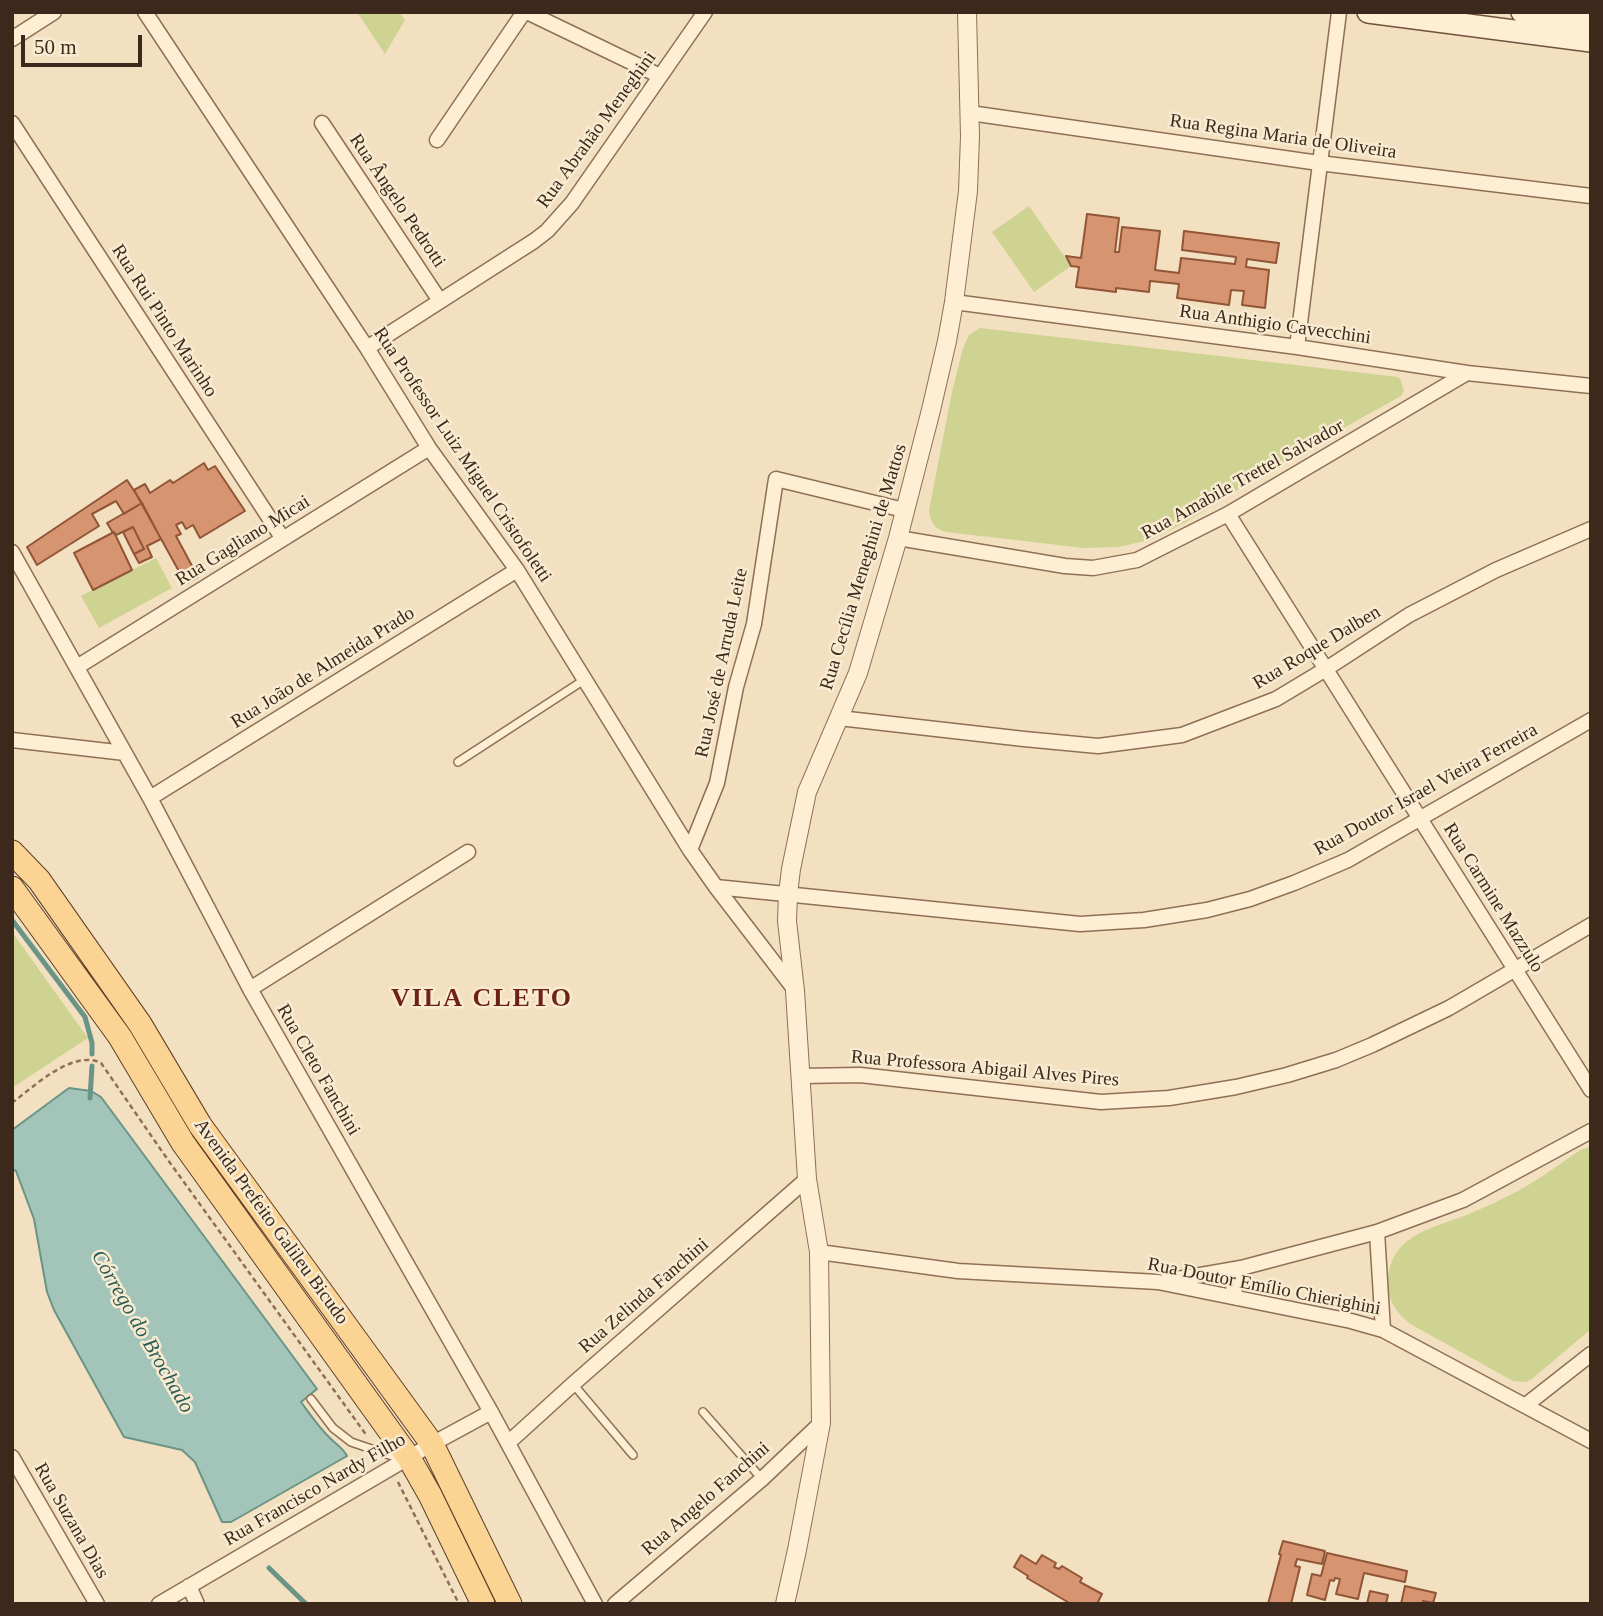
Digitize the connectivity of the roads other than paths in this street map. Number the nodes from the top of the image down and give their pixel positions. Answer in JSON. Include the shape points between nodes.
{"nodes":[{"id":1,"x":54,"y":12,"type":"edge"},
{"id":2,"x":145,"y":12,"type":"edge"},
{"id":3,"x":526,"y":12,"type":"edge"},
{"id":4,"x":705,"y":12,"type":"edge"},
{"id":5,"x":967,"y":12,"type":"edge"},
{"id":6,"x":1339,"y":12,"type":"edge"},
{"id":7,"x":1368,"y":12,"type":"edge"},
{"id":8,"x":1522,"y":12,"type":"edge"},
{"id":9,"x":1591,"y":21,"type":"edge"},
{"id":10,"x":12,"y":39,"type":"edge"},
{"id":11,"x":1591,"y":41,"type":"edge"},
{"id":12,"x":660,"y":76,"type":"junction"},
{"id":13,"x":970,"y":113,"type":"junction"},
{"id":14,"x":12,"y":123,"type":"edge"},
{"id":15,"x":321,"y":123,"type":"dead end"},
{"id":16,"x":437,"y":139,"type":"dead end"},
{"id":17,"x":1319,"y":163,"type":"junction"},
{"id":18,"x":1591,"y":196,"type":"edge"},
{"id":19,"x":440,"y":301,"type":"junction"},
{"id":20,"x":954,"y":302,"type":"junction"},
{"id":21,"x":1297,"y":346,"type":"junction"},
{"id":22,"x":367,"y":348,"type":"junction"},
{"id":23,"x":1467,"y":373,"type":"junction"},
{"id":24,"x":1591,"y":386,"type":"edge"},
{"id":25,"x":429,"y":448,"type":"junction"},
{"id":26,"x":904,"y":510,"type":"junction"},
{"id":27,"x":1227,"y":514,"type":"junction"},
{"id":28,"x":1591,"y":530,"type":"edge"},
{"id":29,"x":898,"y":538,"type":"junction"},
{"id":30,"x":283,"y":539,"type":"junction"},
{"id":31,"x":12,"y":552,"type":"edge"},
{"id":32,"x":517,"y":570,"type":"junction"},
{"id":33,"x":77,"y":667,"type":"junction"},
{"id":34,"x":1326,"y":669,"type":"junction"},
{"id":35,"x":585,"y":680,"type":"junction"},
{"id":36,"x":839,"y":718,"type":"junction"},
{"id":37,"x":1591,"y":720,"type":"edge"},
{"id":38,"x":12,"y":740,"type":"edge"},
{"id":39,"x":125,"y":754,"type":"junction"},
{"id":40,"x":458,"y":762,"type":"dead end"},
{"id":41,"x":150,"y":798,"type":"junction"},
{"id":42,"x":1420,"y":817,"type":"junction"},
{"id":43,"x":690,"y":850,"type":"junction"},
{"id":44,"x":12,"y":852,"type":"edge"},
{"id":45,"x":468,"y":852,"type":"dead end"},
{"id":46,"x":716,"y":887,"type":"junction"},
{"id":47,"x":12,"y":888,"type":"edge"},
{"id":48,"x":788,"y":894,"type":"junction"},
{"id":49,"x":1591,"y":925,"type":"edge"},
{"id":50,"x":1515,"y":969,"type":"junction"},
{"id":51,"x":250,"y":989,"type":"junction"},
{"id":52,"x":795,"y":991,"type":"junction"},
{"id":53,"x":800,"y":1076,"type":"junction"},
{"id":54,"x":1591,"y":1090,"type":"edge"},
{"id":55,"x":1591,"y":1131,"type":"edge"},
{"id":56,"x":807,"y":1179,"type":"junction"},
{"id":57,"x":1377,"y":1232,"type":"junction"},
{"id":58,"x":819,"y":1252,"type":"junction"},
{"id":59,"x":1241,"y":1268,"type":"junction"},
{"id":60,"x":1157,"y":1282,"type":"junction"},
{"id":61,"x":1237,"y":1298,"type":"junction"},
{"id":62,"x":1383,"y":1330,"type":"junction"},
{"id":63,"x":1591,"y":1354,"type":"edge"},
{"id":64,"x":573,"y":1384,"type":"junction"},
{"id":65,"x":311,"y":1399,"type":"dead end"},
{"id":66,"x":1526,"y":1405,"type":"junction"},
{"id":67,"x":491,"y":1412,"type":"junction"},
{"id":68,"x":703,"y":1412,"type":"dead end"},
{"id":69,"x":821,"y":1423,"type":"junction"},
{"id":70,"x":1591,"y":1441,"type":"edge"},
{"id":71,"x":508,"y":1443,"type":"junction"},
{"id":72,"x":432,"y":1444,"type":"junction"},
{"id":73,"x":632,"y":1455,"type":"dead end"},
{"id":74,"x":12,"y":1457,"type":"edge"},
{"id":75,"x":401,"y":1462,"type":"junction"},
{"id":76,"x":762,"y":1479,"type":"junction"},
{"id":77,"x":189,"y":1586,"type":"junction"},
{"id":78,"x":97,"y":1604,"type":"edge"},
{"id":79,"x":159,"y":1604,"type":"edge"},
{"id":80,"x":197,"y":1604,"type":"edge"},
{"id":81,"x":483,"y":1604,"type":"edge"},
{"id":82,"x":510,"y":1604,"type":"edge"},
{"id":83,"x":596,"y":1604,"type":"edge"},
{"id":84,"x":615,"y":1604,"type":"edge"},
{"id":85,"x":785,"y":1604,"type":"edge"}],
"edges":[{"from":1,"to":10,"type":"street"},
{"from":2,"to":22,"type":"street","name":"Rua Professor Luiz Miguel Cristofoletti"},
{"from":3,"to":12,"type":"street"},
{"from":3,"to":16,"type":"street"},
{"from":4,"to":12,"type":"street","name":"Rua Abrahão Meneghini"},
{"from":5,"to":13,"type":"street","name":"Rua Cecília Meneghini de Mattos"},
{"from":6,"to":17,"type":"street"},
{"from":7,"to":11,"type":"main road"},
{"from":8,"to":9,"type":"main road"},
{"from":12,"to":19,"type":"street","name":"Rua Abrahão Meneghini","via":[[572,203],[547,231]]},
{"from":13,"to":17,"type":"street","name":"Rua Regina Maria de Oliveira"},
{"from":13,"to":20,"type":"street","name":"Rua Cecília Meneghini de Mattos","via":[[968,191]]},
{"from":14,"to":30,"type":"street","name":"Rua Rui Pinto Marinho"},
{"from":15,"to":19,"type":"street","name":"Rua Ângelo Pedrotti"},
{"from":17,"to":18,"type":"street","name":"Rua Regina Maria de Oliveira"},
{"from":17,"to":21,"type":"street"},
{"from":19,"to":22,"type":"street","name":"Rua Abrahão Meneghini"},
{"from":20,"to":21,"type":"street","name":"Rua Anthigio Cavecchini"},
{"from":20,"to":26,"type":"street","name":"Rua Cecília Meneghini de Mattos"},
{"from":21,"to":23,"type":"street","name":"Rua Anthigio Cavecchini"},
{"from":22,"to":25,"type":"street","name":"Rua Professor Luiz Miguel Cristofoletti"},
{"from":23,"to":24,"type":"street","name":"Rua Anthigio Cavecchini"},
{"from":23,"to":27,"type":"street","name":"Rua Amabile Trettel Salvador"},
{"from":25,"to":30,"type":"street","name":"Rua Gagliano Micai"},
{"from":25,"to":32,"type":"street","name":"Rua Professor Luiz Miguel Cristofoletti"},
{"from":26,"to":29,"type":"street","name":"Rua Cecília Meneghini de Mattos"},
{"from":26,"to":43,"type":"street","name":"Rua José de Arruda Leite","via":[[776,479],[754,624],[717,783]]},
{"from":27,"to":29,"type":"street","name":"Rua Amabile Trettel Salvador","via":[[1137,560],[1093,568]]},
{"from":27,"to":34,"type":"street","name":"Rua Carmine Mazzulo"},
{"from":28,"to":34,"type":"street","name":"Rua Roque Dalben","via":[[1496,570],[1409,615]]},
{"from":29,"to":36,"type":"street","name":"Rua Cecília Meneghini de Mattos","via":[[858,673]]},
{"from":30,"to":33,"type":"street","name":"Rua Gagliano Micai"},
{"from":31,"to":33,"type":"street","name":"Rua Cleto Fanchini"},
{"from":32,"to":35,"type":"street","name":"Rua Professor Luiz Miguel Cristofoletti"},
{"from":32,"to":41,"type":"street","name":"Rua João de Almeida Prado"},
{"from":33,"to":39,"type":"street","name":"Rua Cleto Fanchini"},
{"from":34,"to":36,"type":"street","name":"Rua Roque Dalben","via":[[1276,699],[1182,734],[1098,746]]},
{"from":34,"to":42,"type":"street","name":"Rua Carmine Mazzulo"},
{"from":35,"to":40,"type":"lane"},
{"from":35,"to":43,"type":"street","name":"Rua Professor Luiz Miguel Cristofoletti"},
{"from":36,"to":48,"type":"street","name":"Rua Cecília Meneghini de Mattos","via":[[807,792]]},
{"from":37,"to":42,"type":"street","name":"Rua Doutor Israel Vieira Ferreira"},
{"from":38,"to":39,"type":"street"},
{"from":39,"to":41,"type":"street","name":"Rua Cleto Fanchini"},
{"from":41,"to":51,"type":"street","name":"Rua Cleto Fanchini"},
{"from":42,"to":48,"type":"street","name":"Rua Doutor Israel Vieira Ferreira","via":[[1348,860],[1294,883],[1207,910],[1144,920],[1080,924]]},
{"from":42,"to":50,"type":"street","name":"Rua Carmine Mazzulo"},
{"from":43,"to":46,"type":"street","name":"Rua Professor Luiz Miguel Cristofoletti"},
{"from":44,"to":72,"type":"main road","name":"Avenida Prefeito Galileu Bicudo","via":[[39,880],[140,1024],[200,1125]]},
{"from":45,"to":51,"type":"street"},
{"from":46,"to":48,"type":"street"},
{"from":46,"to":52,"type":"street","name":"Rua Professor Luiz Miguel Cristofoletti"},
{"from":47,"to":75,"type":"main road","name":"Avenida Prefeito Galileu Bicudo","via":[[120,1037],[183,1143]]},
{"from":48,"to":52,"type":"street","name":"Rua Cecília Meneghini de Mattos"},
{"from":49,"to":50,"type":"street","name":"Rua Professora Abigail Alves Pires"},
{"from":50,"to":53,"type":"street","name":"Rua Professora Abigail Alves Pires","via":[[1449,1008],[1336,1059],[1236,1087],[1169,1098],[1101,1102],[860,1075]]},
{"from":50,"to":54,"type":"street","name":"Rua Carmine Mazzulo"},
{"from":51,"to":67,"type":"street","name":"Rua Cleto Fanchini"},
{"from":52,"to":53,"type":"street","name":"Rua Cecília Meneghini de Mattos"},
{"from":53,"to":56,"type":"street","name":"Rua Cecília Meneghini de Mattos"},
{"from":55,"to":57,"type":"street","via":[[1463,1200]]},
{"from":56,"to":58,"type":"street","name":"Rua Cecília Meneghini de Mattos"},
{"from":56,"to":64,"type":"street","name":"Rua Zelinda Fanchini"},
{"from":57,"to":59,"type":"street"},
{"from":57,"to":62,"type":"street"},
{"from":58,"to":60,"type":"street","name":"Rua Doutor Emílio Chierighini","via":[[958,1270]]},
{"from":58,"to":69,"type":"street","name":"Rua Cecília Meneghini de Mattos"},
{"from":59,"to":60,"type":"street"},
{"from":59,"to":61,"type":"street","via":[[1232,1282]]},
{"from":60,"to":61,"type":"street","name":"Rua Doutor Emílio Chierighini"},
{"from":61,"to":62,"type":"street","name":"Rua Doutor Emílio Chierighini"},
{"from":62,"to":66,"type":"street","name":"Rua Doutor Emílio Chierighini"},
{"from":63,"to":66,"type":"street"},
{"from":64,"to":71,"type":"street","name":"Rua Zelinda Fanchini"},
{"from":64,"to":73,"type":"lane"},
{"from":65,"to":75,"type":"lane","via":[[333,1428],[351,1442]]},
{"from":66,"to":70,"type":"street","name":"Rua Doutor Emílio Chierighini"},
{"from":67,"to":71,"type":"street","name":"Rua Cleto Fanchini"},
{"from":67,"to":72,"type":"street","name":"Rua Francisco Nardy Filho"},
{"from":68,"to":76,"type":"lane"},
{"from":69,"to":76,"type":"street","name":"Rua Angelo Fanchini"},
{"from":69,"to":85,"type":"street","name":"Rua Cecília Meneghini de Mattos"},
{"from":71,"to":83,"type":"street","name":"Rua Cleto Fanchini"},
{"from":72,"to":75,"type":"street","name":"Rua Francisco Nardy Filho"},
{"from":72,"to":82,"type":"main road","name":"Avenida Prefeito Galileu Bicudo"},
{"from":74,"to":78,"type":"street","name":"Rua Suzana Dias"},
{"from":75,"to":77,"type":"street","name":"Rua Francisco Nardy Filho"},
{"from":75,"to":81,"type":"main road","name":"Avenida Prefeito Galileu Bicudo","via":[[430,1495]]},
{"from":76,"to":84,"type":"street","name":"Rua Angelo Fanchini"},
{"from":77,"to":79,"type":"street","name":"Rua Francisco Nardy Filho"},
{"from":77,"to":80,"type":"street"}]}
